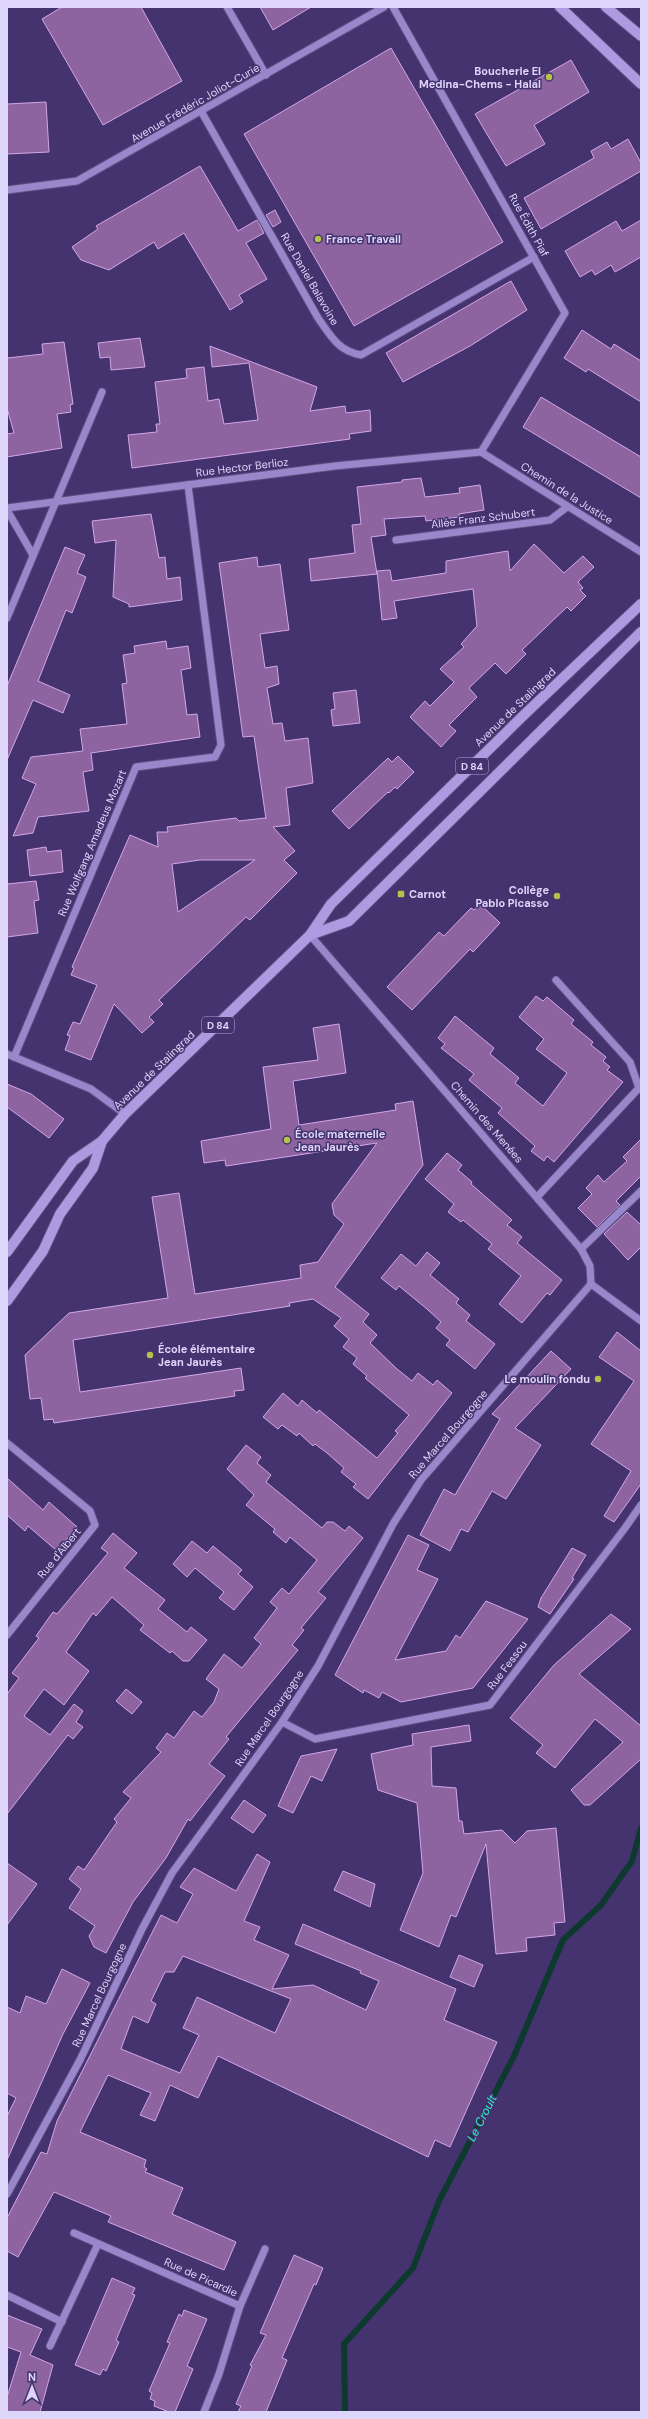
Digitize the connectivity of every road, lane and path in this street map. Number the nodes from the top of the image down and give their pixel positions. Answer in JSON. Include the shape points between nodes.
{"nodes":[{"id":1,"x":227,"y":7,"type":"edge"},
{"id":2,"x":384,"y":7,"type":"edge"},
{"id":3,"x":393,"y":7,"type":"edge"},
{"id":4,"x":560,"y":7,"type":"edge"},
{"id":5,"x":606,"y":7,"type":"edge"},
{"id":6,"x":641,"y":36,"type":"edge"},
{"id":7,"x":266,"y":74,"type":"junction"},
{"id":8,"x":641,"y":84,"type":"edge"},
{"id":9,"x":201,"y":111,"type":"junction"},
{"id":10,"x":7,"y":190,"type":"edge"},
{"id":11,"x":534,"y":257,"type":"junction"},
{"id":12,"x":102,"y":392,"type":"dead end"},
{"id":13,"x":481,"y":452,"type":"junction"},
{"id":14,"x":188,"y":485,"type":"junction"},
{"id":15,"x":57,"y":502,"type":"junction"},
{"id":16,"x":567,"y":506,"type":"junction"},
{"id":17,"x":7,"y":509,"type":"edge"},
{"id":18,"x":396,"y":540,"type":"dead end"},
{"id":19,"x":641,"y":552,"type":"edge"},
{"id":20,"x":33,"y":555,"type":"junction"},
{"id":21,"x":641,"y":604,"type":"edge"},
{"id":22,"x":7,"y":618,"type":"edge"},
{"id":23,"x":641,"y":632,"type":"edge"},
{"id":24,"x":310,"y":935,"type":"junction"},
{"id":25,"x":556,"y":980,"type":"dead end"},
{"id":26,"x":11,"y":1055,"type":"edge"},
{"id":27,"x":640,"y":1089,"type":"edge"},
{"id":28,"x":125,"y":1114,"type":"junction"},
{"id":29,"x":102,"y":1141,"type":"junction"},
{"id":30,"x":641,"y":1191,"type":"edge"},
{"id":31,"x":538,"y":1196,"type":"junction"},
{"id":32,"x":581,"y":1249,"type":"junction"},
{"id":33,"x":7,"y":1252,"type":"edge"},
{"id":34,"x":591,"y":1284,"type":"junction"},
{"id":35,"x":7,"y":1301,"type":"edge"},
{"id":36,"x":641,"y":1321,"type":"edge"},
{"id":37,"x":7,"y":1443,"type":"edge"},
{"id":38,"x":641,"y":1505,"type":"edge"},
{"id":39,"x":7,"y":1635,"type":"edge"},
{"id":40,"x":282,"y":1722,"type":"junction"},
{"id":41,"x":7,"y":2194,"type":"edge"},
{"id":42,"x":74,"y":2233,"type":"dead end"},
{"id":43,"x":98,"y":2244,"type":"junction"},
{"id":44,"x":265,"y":2250,"type":"dead end"},
{"id":45,"x":7,"y":2295,"type":"edge"},
{"id":46,"x":240,"y":2306,"type":"junction"},
{"id":47,"x":62,"y":2322,"type":"junction"},
{"id":48,"x":50,"y":2346,"type":"dead end"},
{"id":49,"x":204,"y":2412,"type":"edge"}],
"edges":[{"from":1,"to":7,"type":"street"},
{"from":2,"to":7,"type":"street","name":"Avenue Frédéric Joliot-Curie"},
{"from":3,"to":11,"type":"street","name":"Rue Édith Piaf"},
{"from":4,"to":8,"type":"main road"},
{"from":5,"to":6,"type":"main road"},
{"from":7,"to":9,"type":"street","name":"Avenue Frédéric Joliot-Curie"},
{"from":9,"to":10,"type":"street","name":"Avenue Frédéric Joliot-Curie","via":[[77,180]]},
{"from":9,"to":11,"type":"street","name":"Rue Daniel Balavoine","via":[[318,318],[334,342],[348,353],[361,355]]},
{"from":11,"to":13,"type":"street","name":"Rue Édith Piaf","via":[[565,313]]},
{"from":12,"to":15,"type":"street"},
{"from":13,"to":14,"type":"street","name":"Rue Hector Berlioz","via":[[335,466]]},
{"from":13,"to":16,"type":"street","name":"Chemin de la Justice"},
{"from":14,"to":15,"type":"street","name":"Rue Hector Berlioz"},
{"from":14,"to":26,"type":"street","name":"Rue Wolfgang Amadeus Mozart","via":[[221,745],[215,757],[136,767]]},
{"from":15,"to":17,"type":"street","name":"Rue Hector Berlioz"},
{"from":15,"to":20,"type":"street"},
{"from":16,"to":18,"type":"street","name":"Allée Franz Schubert","via":[[550,520]]},
{"from":16,"to":19,"type":"street","name":"Chemin de la Justice"},
{"from":17,"to":20,"type":"street"},
{"from":20,"to":22,"type":"street"},
{"from":21,"to":24,"type":"main road","name":"Avenue de Stalingrad","number":"D 84","via":[[331,904]]},
{"from":23,"to":24,"type":"main road","name":"Avenue de Stalingrad","number":"D 84","via":[[349,921]]},
{"from":24,"to":28,"type":"main road","name":"Avenue de Stalingrad","number":"D 84"},
{"from":24,"to":31,"type":"street","name":"Chemin des Menées"},
{"from":25,"to":27,"type":"street","via":[[630,1062]]},
{"from":26,"to":28,"type":"street","via":[[91,1089]]},
{"from":27,"to":31,"type":"street"},
{"from":28,"to":29,"type":"main road","name":"Avenue de Stalingrad","number":"D 84"},
{"from":29,"to":33,"type":"main road","name":"Avenue de Stalingrad","number":"D 84","via":[[73,1162]]},
{"from":29,"to":35,"type":"main road","name":"Avenue de Stalingrad","number":"D 84","via":[[93,1168],[60,1214],[43,1251]]},
{"from":30,"to":32,"type":"street"},
{"from":31,"to":32,"type":"street","name":"Chemin des Menées"},
{"from":32,"to":34,"type":"street","name":"Chemin des Menées","via":[[590,1266]]},
{"from":34,"to":36,"type":"street"},
{"from":34,"to":40,"type":"street","name":"Rue Marcel Bourgogne","via":[[420,1480],[393,1524],[318,1666]]},
{"from":37,"to":39,"type":"street","name":"Rue d'Albert","via":[[90,1511],[95,1526]]},
{"from":38,"to":40,"type":"street","name":"Rue Fessou","via":[[490,1706],[315,1739]]},
{"from":40,"to":41,"type":"street","name":"Rue Marcel Bourgogne","via":[[172,1873],[142,1929],[80,2060]]},
{"from":42,"to":43,"type":"street","name":"Rue de Picardie"},
{"from":43,"to":46,"type":"street","name":"Rue de Picardie"},
{"from":43,"to":47,"type":"street"},
{"from":44,"to":46,"type":"street","name":"Rue de Picardie"},
{"from":45,"to":47,"type":"street"},
{"from":46,"to":49,"type":"street"},
{"from":47,"to":48,"type":"street"}]}
